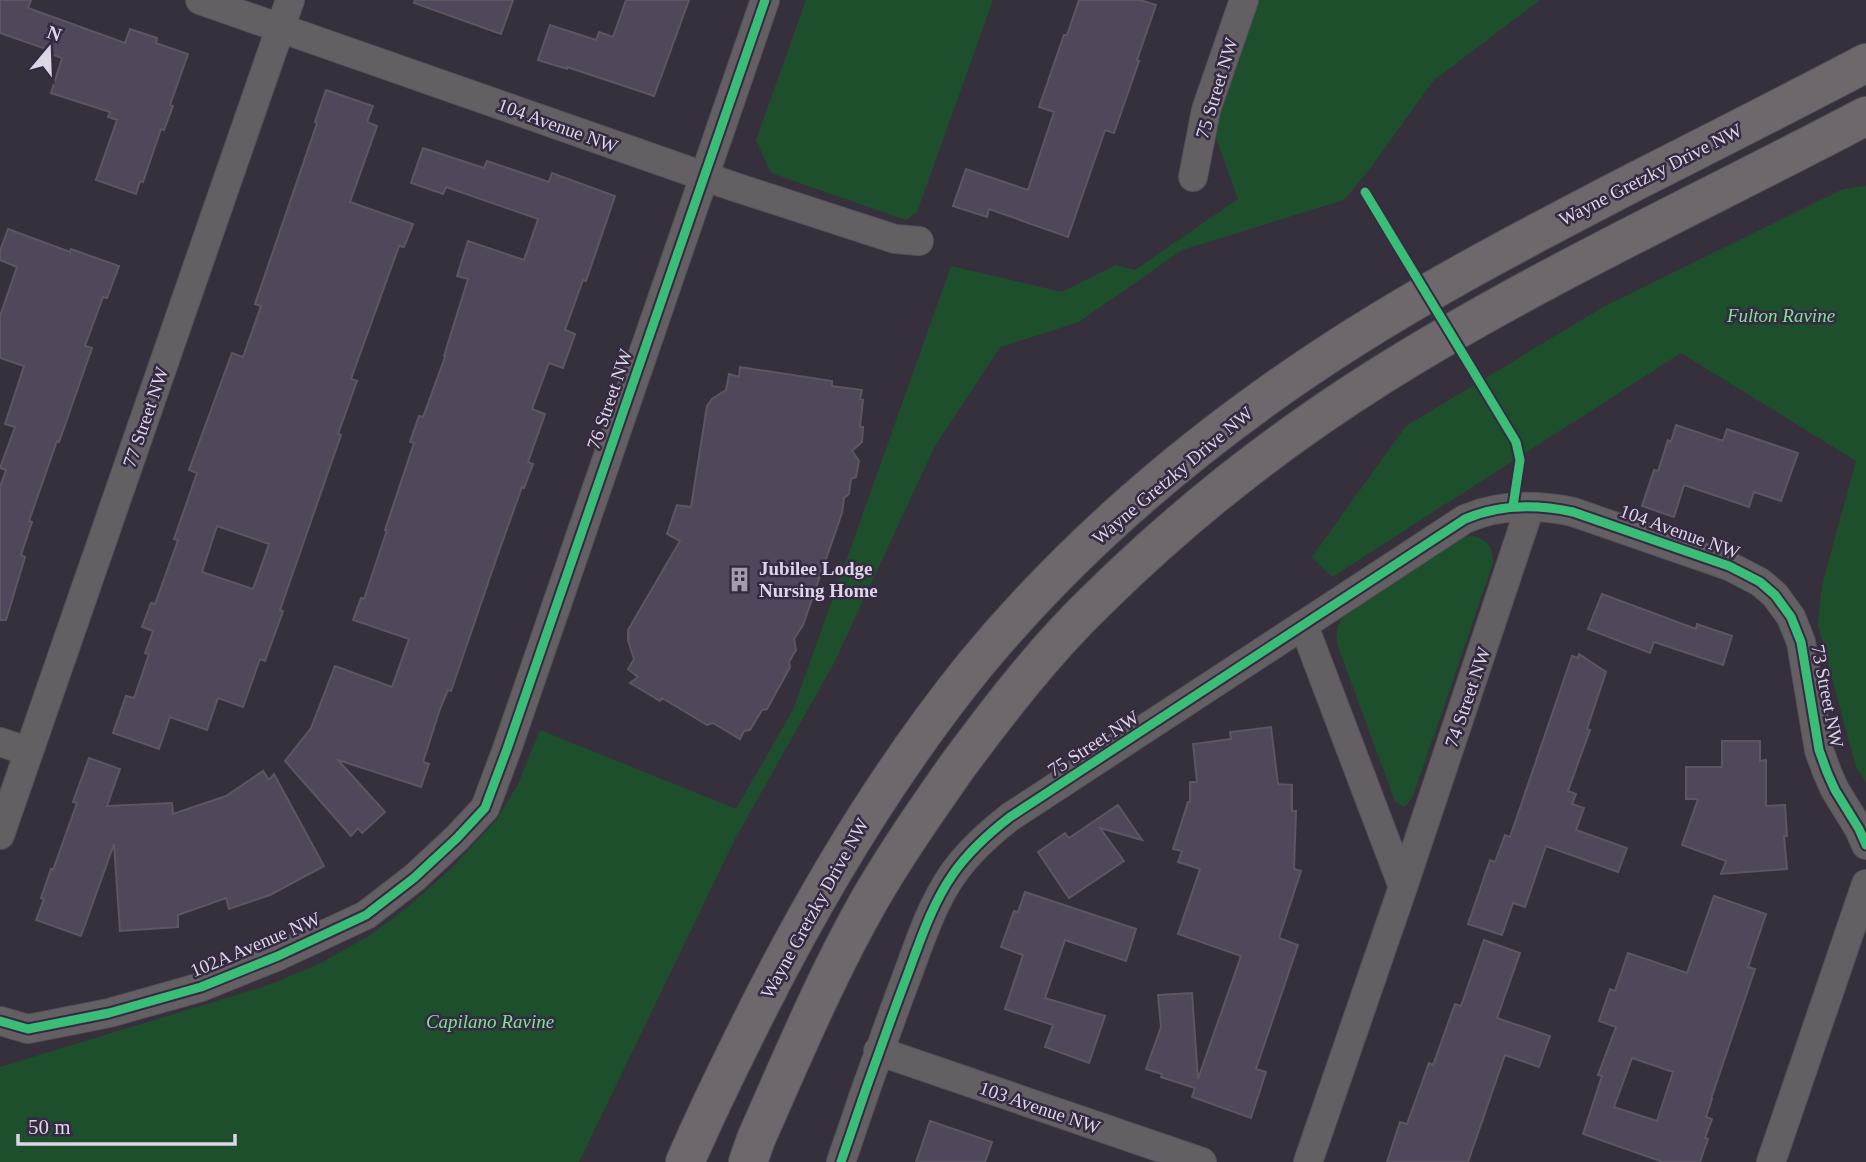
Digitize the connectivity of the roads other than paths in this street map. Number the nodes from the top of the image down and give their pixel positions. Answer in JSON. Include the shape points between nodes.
{"nodes":[{"id":1,"x":200,"y":0,"type":"edge"},
{"id":2,"x":290,"y":0,"type":"edge"},
{"id":3,"x":765,"y":0,"type":"edge"},
{"id":4,"x":1244,"y":0,"type":"edge"},
{"id":5,"x":281,"y":28,"type":"junction"},
{"id":6,"x":1866,"y":62,"type":"edge"},
{"id":7,"x":1866,"y":116,"type":"edge"},
{"id":8,"x":704,"y":177,"type":"junction"},
{"id":9,"x":1193,"y":177,"type":"dead end"},
{"id":10,"x":919,"y":241,"type":"dead end"},
{"id":11,"x":1530,"y":507,"type":"junction"},
{"id":12,"x":1304,"y":626,"type":"junction"},
{"id":13,"x":1796,"y":627,"type":"joint"},
{"id":14,"x":0,"y":742,"type":"edge"},
{"id":15,"x":28,"y":751,"type":"junction"},
{"id":16,"x":485,"y":808,"type":"joint"},
{"id":17,"x":0,"y":835,"type":"edge"},
{"id":18,"x":1866,"y":845,"type":"edge"},
{"id":19,"x":1866,"y":884,"type":"edge"},
{"id":20,"x":1403,"y":887,"type":"junction"},
{"id":21,"x":0,"y":1021,"type":"edge"},
{"id":22,"x":878,"y":1051,"type":"junction"},
{"id":23,"x":685,"y":1162,"type":"edge"},
{"id":24,"x":748,"y":1162,"type":"edge"},
{"id":25,"x":841,"y":1162,"type":"edge"},
{"id":26,"x":1202,"y":1162,"type":"edge"},
{"id":27,"x":1308,"y":1162,"type":"edge"},
{"id":28,"x":1771,"y":1162,"type":"edge"}],
"edges":[{"from":1,"to":5,"type":"street","name":"104 Avenue NW"},
{"from":2,"to":5,"type":"street","name":"77 Street NW"},
{"from":3,"to":8,"type":"street","name":"76 Street NW"},
{"from":4,"to":9,"type":"street","name":"75 Street NW","via":[[1206,110]]},
{"from":5,"to":8,"type":"street","name":"104 Avenue NW"},
{"from":5,"to":15,"type":"street","name":"77 Street NW"},
{"from":6,"to":23,"type":"main road","name":"Wayne Gretzky Drive NW","via":[[1487,259],[1354,338],[1199,447],[1102,530],[976,664],[864,817],[779,965]]},
{"from":7,"to":24,"type":"main road","via":[[1580,262],[1377,378],[1277,447],[1137,562],[1017,689],[916,827],[870,900],[820,995]]},
{"from":8,"to":10,"type":"street","name":"104 Avenue NW","via":[[895,239]]},
{"from":8,"to":16,"type":"street","name":"76 Street NW"},
{"from":11,"to":12,"type":"street","name":"75 Street NW","via":[[1492,509],[1465,519]]},
{"from":11,"to":13,"type":"street","name":"104 Avenue NW","via":[[1573,512],[1743,572],[1775,595]]},
{"from":11,"to":20,"type":"street","name":"74 Street NW"},
{"from":12,"to":20,"type":"street"},
{"from":12,"to":22,"type":"street","name":"75 Street NW","via":[[988,834],[939,897]]},
{"from":13,"to":18,"type":"street","name":"73 Street NW","via":[[1819,750]]},
{"from":14,"to":15,"type":"street"},
{"from":15,"to":17,"type":"street","name":"77 Street NW"},
{"from":16,"to":21,"type":"street","name":"102A Avenue NW","via":[[414,878],[366,915],[278,956],[201,987],[109,1013],[28,1029]]},
{"from":19,"to":28,"type":"street"},
{"from":20,"to":27,"type":"street","name":"74 Street NW"},
{"from":22,"to":25,"type":"street","name":"75 Street NW"},
{"from":22,"to":26,"type":"street","name":"103 Avenue NW"}]}
